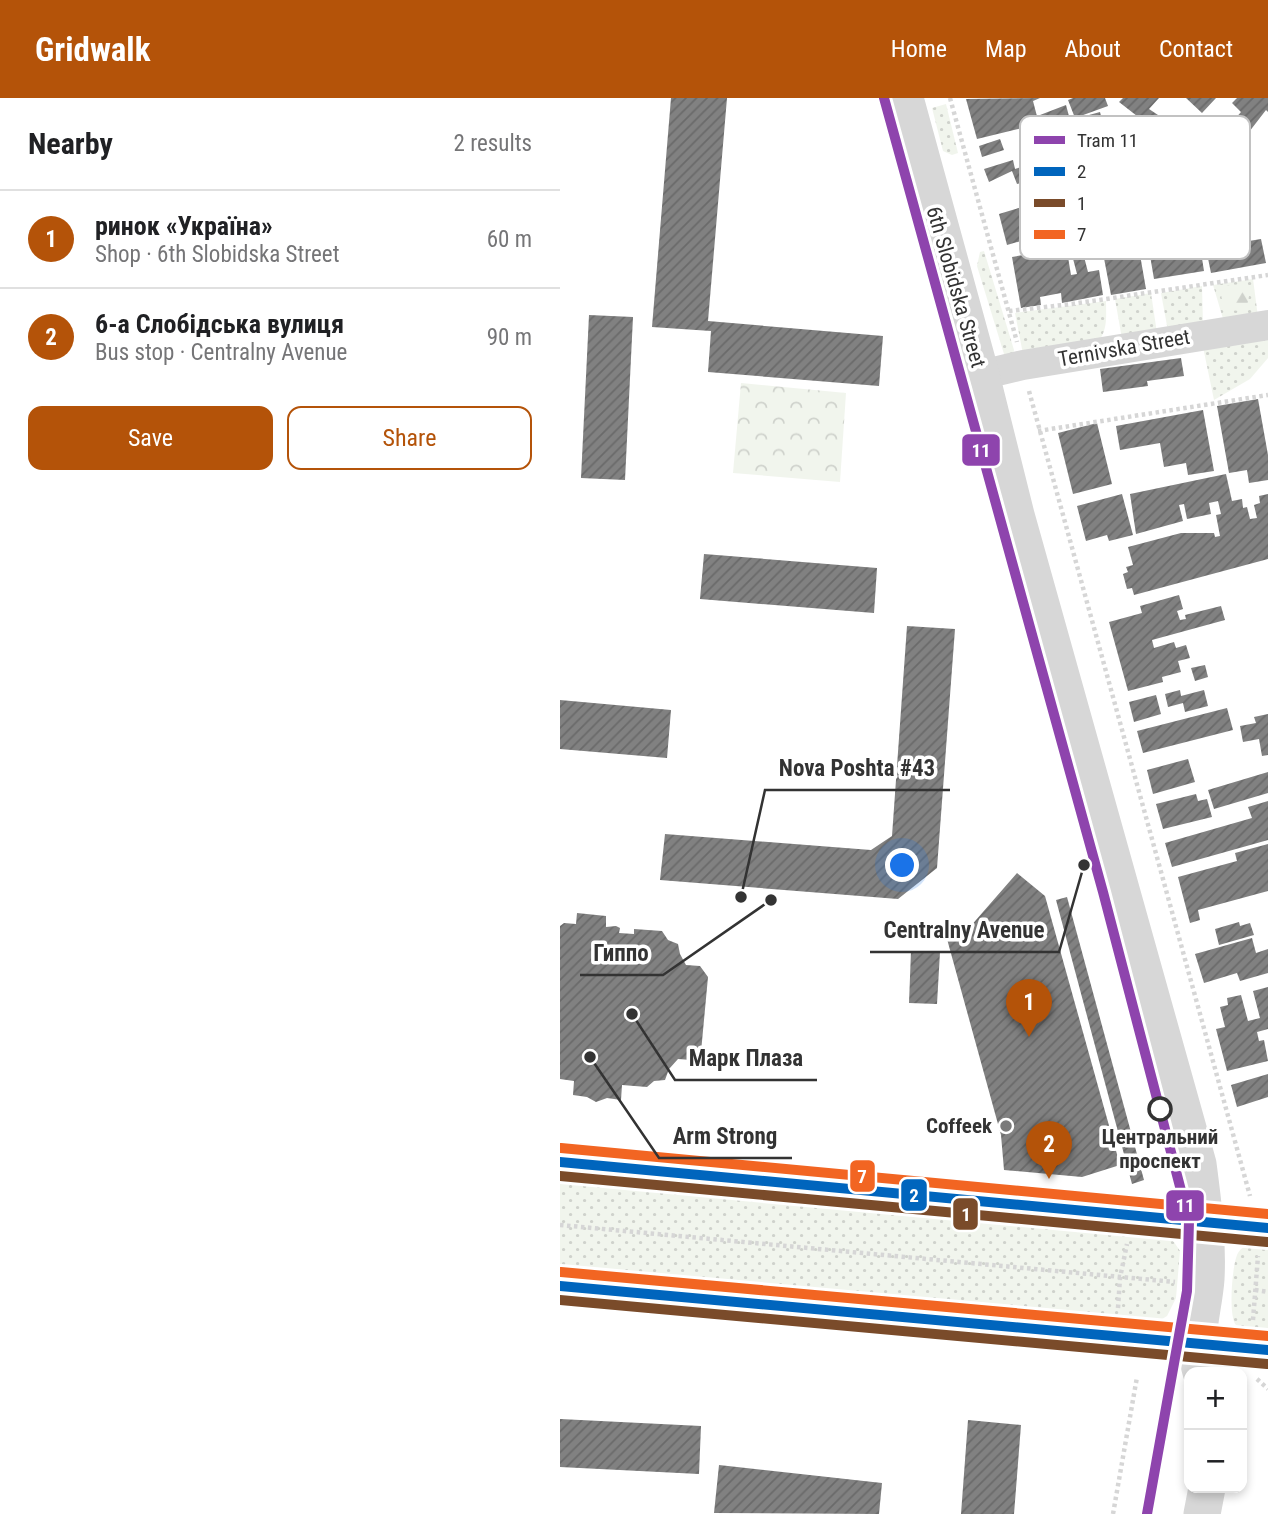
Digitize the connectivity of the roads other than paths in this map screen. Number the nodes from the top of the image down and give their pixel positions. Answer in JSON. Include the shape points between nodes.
{"nodes":[{"id":1,"x":905,"y":98,"type":"edge"},
{"id":2,"x":1268,"y":325,"type":"edge"},
{"id":3,"x":981,"y":375,"type":"junction"},
{"id":4,"x":560,"y":1162,"type":"edge"},
{"id":5,"x":1258,"y":1212,"type":"edge"},
{"id":6,"x":1205,"y":1222,"type":"junction"},
{"id":7,"x":560,"y":1286,"type":"edge"},
{"id":8,"x":1259,"y":1350,"type":"edge"},
{"id":9,"x":1200,"y":1358,"type":"edge"},
{"id":10,"x":1205,"y":1493,"type":"edge"},
{"id":11,"x":1202,"y":1514,"type":"edge"}],
"edges":[{"from":1,"to":3,"type":"street","name":"6th Slobidska Street"},
{"from":2,"to":3,"type":"street","name":"Ternivska Street"},
{"from":3,"to":6,"type":"street","name":"6th Slobidska Street","via":[[1198,1164]]},
{"from":4,"to":6,"type":"main road"},
{"from":5,"to":6,"type":"main road"},
{"from":6,"to":9,"type":"street","name":"6th Slobidska Street"},
{"from":7,"to":9,"type":"main road"},
{"from":8,"to":9,"type":"main road"},
{"from":10,"to":11,"type":"street"}]}
